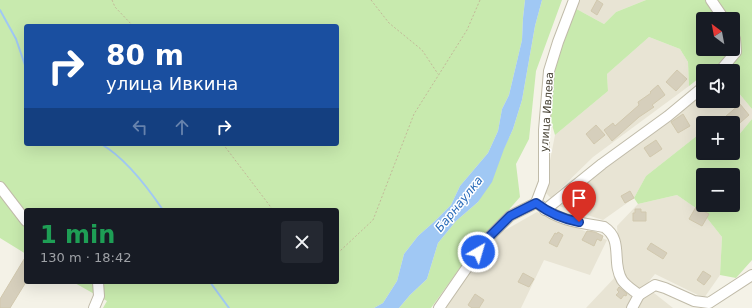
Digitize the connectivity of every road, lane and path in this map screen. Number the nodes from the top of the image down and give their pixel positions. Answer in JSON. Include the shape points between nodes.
{"nodes":[{"id":1,"x":112,"y":0,"type":"edge"},
{"id":2,"x":371,"y":0,"type":"edge"},
{"id":3,"x":574,"y":0,"type":"edge"},
{"id":4,"x":711,"y":0,"type":"edge"},
{"id":5,"x":479,"y":1,"type":"edge"},
{"id":6,"x":719,"y":12,"type":"edge"},
{"id":7,"x":131,"y":24,"type":"edge"},
{"id":8,"x":733,"y":56,"type":"edge"},
{"id":9,"x":726,"y":64,"type":"edge"},
{"id":10,"x":439,"y":75,"type":"junction"},
{"id":11,"x":696,"y":92,"type":"edge"},
{"id":12,"x":225,"y":146,"type":"edge"},
{"id":13,"x":0,"y":187,"type":"edge"},
{"id":14,"x":536,"y":203,"type":"junction"},
{"id":15,"x":271,"y":208,"type":"edge"},
{"id":16,"x":545,"y":210,"type":"junction"},
{"id":17,"x":24,"y":218,"type":"edge"},
{"id":18,"x":339,"y":251,"type":"edge"},
{"id":19,"x":752,"y":275,"type":"edge"},
{"id":20,"x":98,"y":284,"type":"edge"},
{"id":21,"x":639,"y":294,"type":"junction"},
{"id":22,"x":94,"y":308,"type":"edge"},
{"id":23,"x":439,"y":308,"type":"edge"},
{"id":24,"x":632,"y":308,"type":"edge"}],
"edges":[{"from":1,"to":7,"type":"path","via":[[115,7]]},
{"from":2,"to":10,"type":"path","via":[[389,23],[422,50]]},
{"from":3,"to":14,"type":"street","name":"улица Ивлева","via":[[549,71],[544,130],[544,182]]},
{"from":4,"to":6,"type":"street"},
{"from":5,"to":10,"type":"path","via":[[467,30]]},
{"from":8,"to":9,"type":"street"},
{"from":10,"to":18,"type":"path","via":[[414,114],[373,220]]},
{"from":11,"to":16,"type":"street"},
{"from":12,"to":15,"type":"path"},
{"from":13,"to":17,"type":"street"},
{"from":14,"to":16,"type":"street"},
{"from":14,"to":23,"type":"street","via":[[510,216],[486,240]]},
{"from":16,"to":21,"type":"street","via":[[567,220],[609,230],[616,244],[622,281]]},
{"from":19,"to":21,"type":"street","via":[[709,303],[694,301],[655,285]]},
{"from":20,"to":22,"type":"street","via":[[99,296]]},
{"from":21,"to":24,"type":"street"}]}
